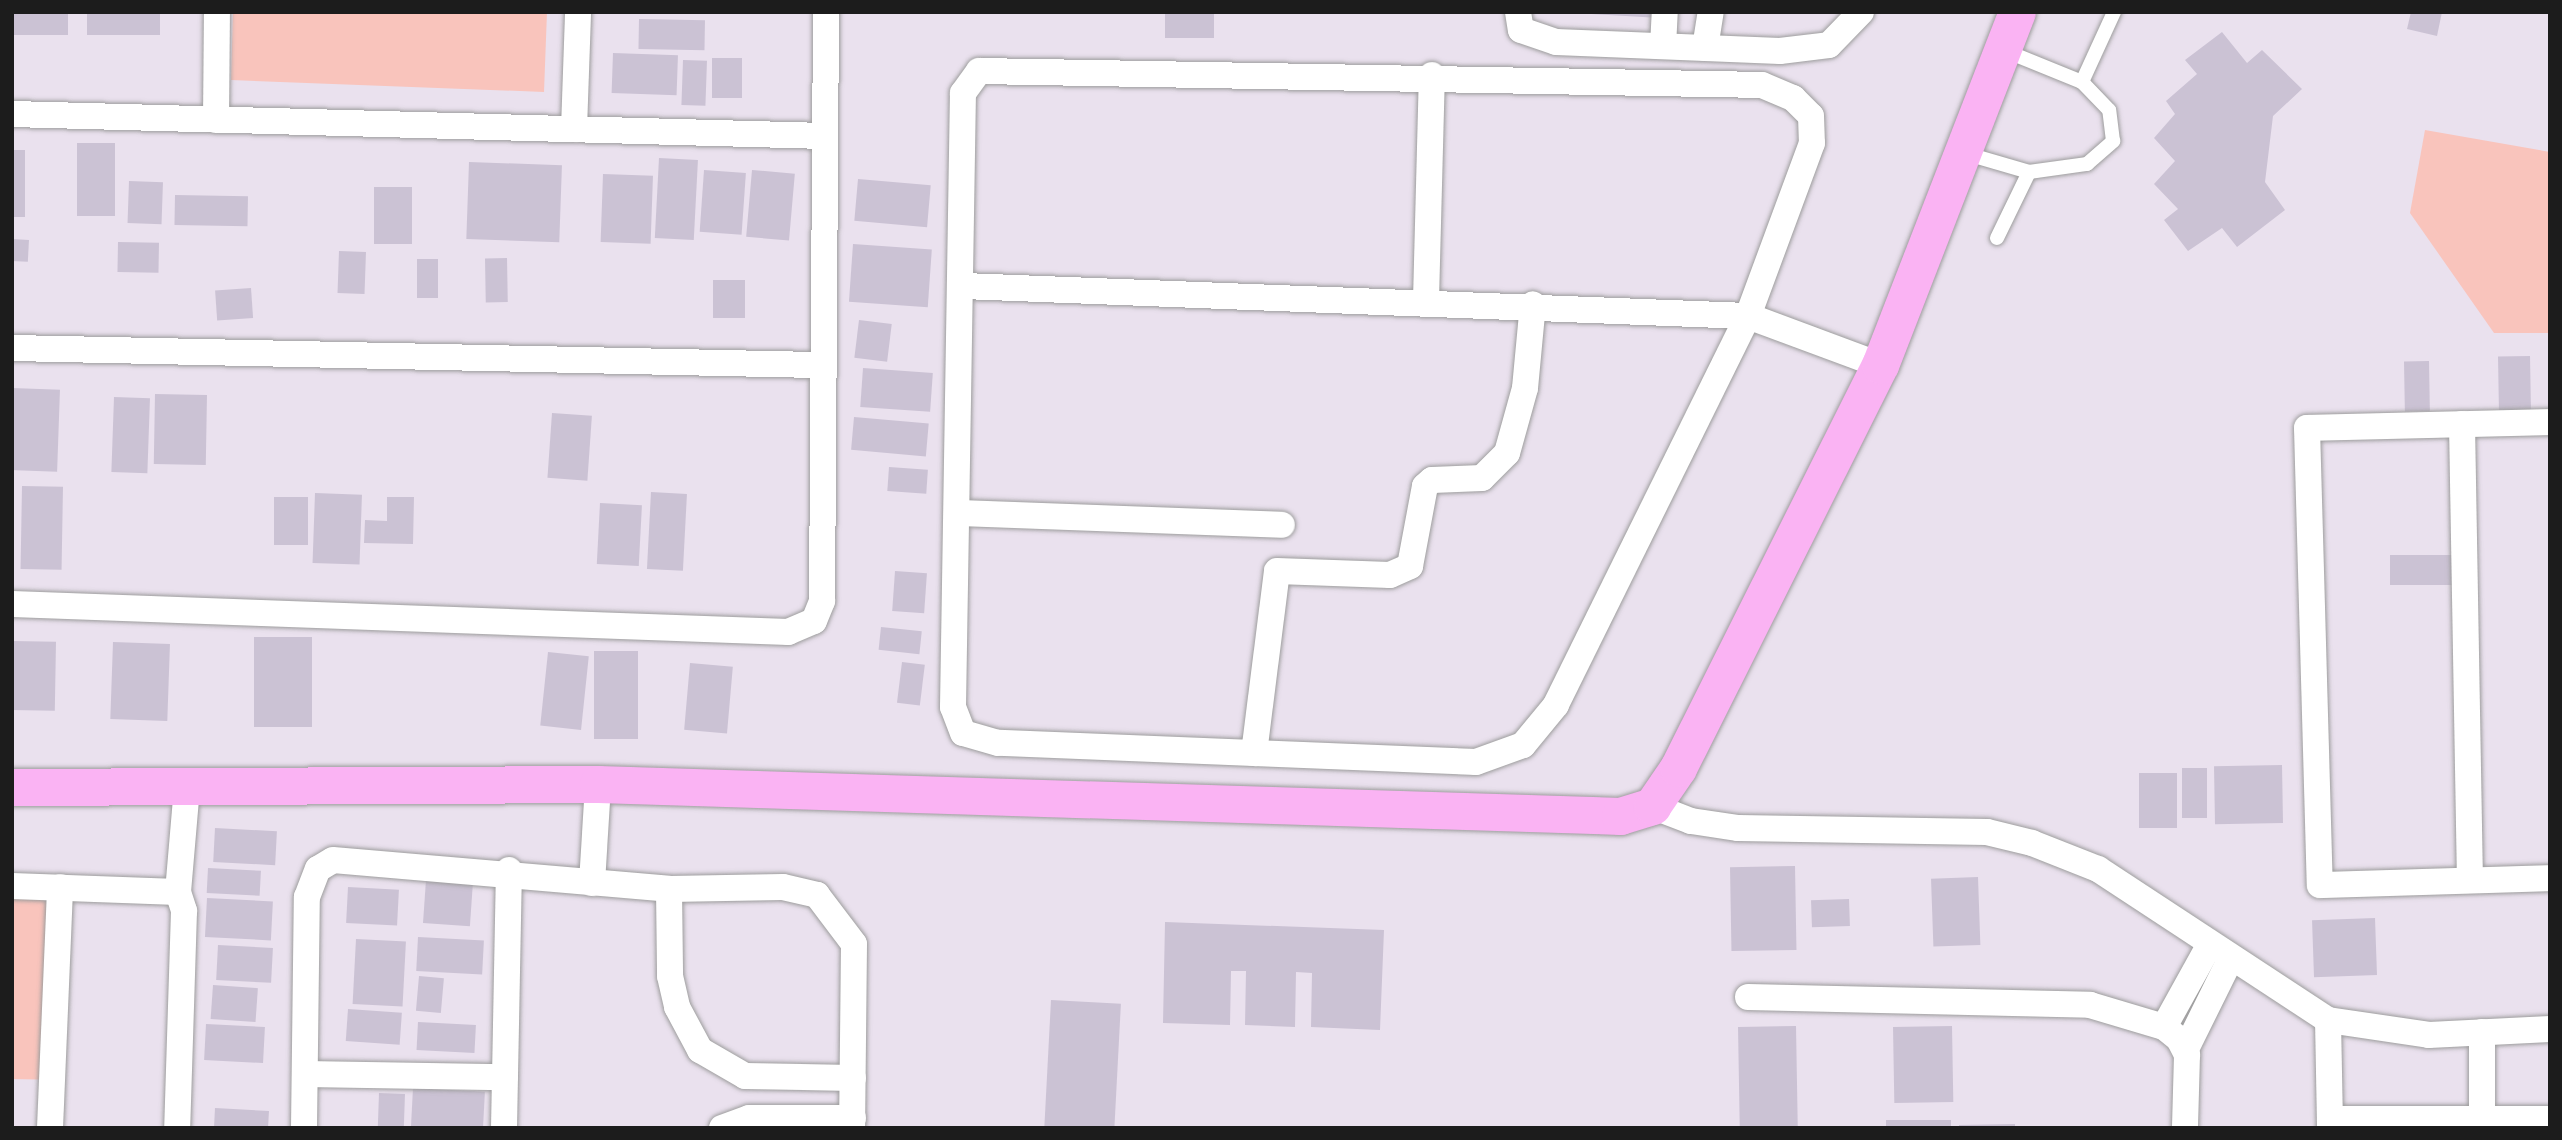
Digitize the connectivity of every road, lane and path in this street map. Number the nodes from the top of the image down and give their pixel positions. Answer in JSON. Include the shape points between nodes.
{"nodes":[{"id":1,"x":217,"y":12,"type":"edge"},
{"id":2,"x":578,"y":12,"type":"edge"},
{"id":3,"x":826,"y":12,"type":"edge"},
{"id":4,"x":1518,"y":12,"type":"edge"},
{"id":5,"x":1665,"y":12,"type":"edge"},
{"id":6,"x":1711,"y":12,"type":"edge"},
{"id":7,"x":1861,"y":12,"type":"edge"},
{"id":8,"x":2017,"y":12,"type":"edge"},
{"id":9,"x":2113,"y":12,"type":"edge"},
{"id":10,"x":1663,"y":46,"type":"junction"},
{"id":11,"x":1705,"y":48,"type":"junction"},
{"id":12,"x":2002,"y":50,"type":"junction"},
{"id":13,"x":1432,"y":75,"type":"junction"},
{"id":14,"x":2082,"y":82,"type":"junction"},
{"id":15,"x":12,"y":114,"type":"edge"},
{"id":16,"x":216,"y":121,"type":"junction"},
{"id":17,"x":574,"y":130,"type":"junction"},
{"id":18,"x":824,"y":136,"type":"junction"},
{"id":19,"x":1963,"y":153,"type":"junction"},
{"id":20,"x":2029,"y":172,"type":"junction"},
{"id":21,"x":1997,"y":238,"type":"dead end"},
{"id":22,"x":963,"y":286,"type":"junction"},
{"id":23,"x":1426,"y":300,"type":"junction"},
{"id":24,"x":1533,"y":304,"type":"junction"},
{"id":25,"x":1748,"y":316,"type":"junction"},
{"id":26,"x":12,"y":348,"type":"edge"},
{"id":27,"x":818,"y":365,"type":"junction"},
{"id":28,"x":1880,"y":365,"type":"junction"},
{"id":29,"x":2550,"y":422,"type":"edge"},
{"id":30,"x":2462,"y":424,"type":"junction"},
{"id":31,"x":959,"y":513,"type":"junction"},
{"id":32,"x":1282,"y":525,"type":"dead end"},
{"id":33,"x":12,"y":604,"type":"edge"},
{"id":34,"x":1254,"y":753,"type":"junction"},
{"id":35,"x":598,"y":784,"type":"junction"},
{"id":36,"x":187,"y":786,"type":"junction"},
{"id":37,"x":12,"y":788,"type":"edge"},
{"id":38,"x":1652,"y":806,"type":"junction"},
{"id":39,"x":509,"y":870,"type":"junction"},
{"id":40,"x":2550,"y":878,"type":"edge"},
{"id":41,"x":2470,"y":880,"type":"junction"},
{"id":42,"x":592,"y":883,"type":"junction"},
{"id":43,"x":12,"y":886,"type":"edge"},
{"id":44,"x":60,"y":887,"type":"junction"},
{"id":45,"x":669,"y":889,"type":"junction"},
{"id":46,"x":178,"y":892,"type":"junction"},
{"id":47,"x":2221,"y":951,"type":"junction"},
{"id":48,"x":1748,"y":997,"type":"dead end"},
{"id":49,"x":2328,"y":1020,"type":"junction"},
{"id":50,"x":2164,"y":1027,"type":"junction"},
{"id":51,"x":2550,"y":1029,"type":"edge"},
{"id":52,"x":2482,"y":1032,"type":"junction"},
{"id":53,"x":2186,"y":1048,"type":"junction"},
{"id":54,"x":304,"y":1074,"type":"junction"},
{"id":55,"x":505,"y":1077,"type":"junction"},
{"id":56,"x":853,"y":1078,"type":"junction"},
{"id":57,"x":2482,"y":1119,"type":"junction"},
{"id":58,"x":2550,"y":1119,"type":"edge"},
{"id":59,"x":853,"y":1123,"type":"edge"},
{"id":60,"x":2330,"y":1124,"type":"edge"},
{"id":61,"x":51,"y":1128,"type":"edge"},
{"id":62,"x":177,"y":1128,"type":"edge"},
{"id":63,"x":304,"y":1128,"type":"edge"},
{"id":64,"x":505,"y":1128,"type":"edge"},
{"id":65,"x":722,"y":1128,"type":"edge"},
{"id":66,"x":2185,"y":1128,"type":"edge"}],
"edges":[{"from":1,"to":16,"type":"street"},
{"from":2,"to":17,"type":"street"},
{"from":3,"to":18,"type":"street"},
{"from":4,"to":10,"type":"street","via":[[1521,30],[1556,42]]},
{"from":5,"to":10,"type":"street"},
{"from":6,"to":11,"type":"street"},
{"from":7,"to":11,"type":"street","via":[[1829,45]]},
{"from":8,"to":12,"type":"street"},
{"from":9,"to":14,"type":"lane"},
{"from":10,"to":11,"type":"street"},
{"from":12,"to":14,"type":"lane"},
{"from":12,"to":19,"type":"street"},
{"from":13,"to":22,"type":"street","via":[[979,71],[963,93]]},
{"from":13,"to":23,"type":"street"},
{"from":13,"to":25,"type":"street","via":[[1762,85],[1793,98],[1811,116],[1812,143]]},
{"from":14,"to":20,"type":"lane","via":[[2109,110],[2113,142],[2087,164]]},
{"from":15,"to":16,"type":"street"},
{"from":16,"to":17,"type":"street"},
{"from":17,"to":18,"type":"street"},
{"from":18,"to":27,"type":"street"},
{"from":19,"to":20,"type":"lane"},
{"from":19,"to":28,"type":"street"},
{"from":20,"to":21,"type":"lane"},
{"from":22,"to":23,"type":"street"},
{"from":22,"to":31,"type":"street"},
{"from":23,"to":24,"type":"street"},
{"from":24,"to":25,"type":"street"},
{"from":24,"to":34,"type":"street","via":[[1525,387],[1507,453],[1482,478],[1432,480],[1425,486],[1409,566],[1390,575],[1277,571]]},
{"from":25,"to":28,"type":"street"},
{"from":25,"to":34,"type":"street","via":[[1556,705],[1523,745],[1476,762]]},
{"from":26,"to":27,"type":"street"},
{"from":27,"to":33,"type":"street","via":[[821,601],[814,621],[788,632]]},
{"from":28,"to":38,"type":"street","via":[[1678,768]]},
{"from":29,"to":30,"type":"street"},
{"from":30,"to":41,"type":"street"},
{"from":30,"to":41,"type":"street","via":[[2306,428],[2320,885]]},
{"from":31,"to":32,"type":"street"},
{"from":31,"to":34,"type":"street","via":[[953,707],[963,733],[998,743]]},
{"from":35,"to":36,"type":"street"},
{"from":35,"to":38,"type":"street","via":[[1620,816]]},
{"from":35,"to":42,"type":"street"},
{"from":36,"to":37,"type":"street"},
{"from":36,"to":46,"type":"street"},
{"from":38,"to":47,"type":"street","via":[[1691,821],[1738,828],[1987,832],[2032,843],[2098,869]]},
{"from":39,"to":42,"type":"street"},
{"from":39,"to":54,"type":"street","via":[[333,860],[317,869],[307,897]]},
{"from":39,"to":55,"type":"street"},
{"from":40,"to":41,"type":"street"},
{"from":42,"to":45,"type":"street"},
{"from":43,"to":44,"type":"street"},
{"from":44,"to":46,"type":"street"},
{"from":44,"to":61,"type":"street"},
{"from":45,"to":56,"type":"street","via":[[670,976],[677,1007],[700,1050],[745,1076]]},
{"from":45,"to":56,"type":"street","via":[[783,887],[817,895],[854,944]]},
{"from":46,"to":62,"type":"street","via":[[184,911]]},
{"from":47,"to":49,"type":"street"},
{"from":47,"to":50,"type":"street"},
{"from":47,"to":53,"type":"street"},
{"from":48,"to":50,"type":"street","via":[[2090,1005]]},
{"from":49,"to":52,"type":"street","via":[[2429,1035]]},
{"from":49,"to":60,"type":"street"},
{"from":50,"to":53,"type":"street"},
{"from":51,"to":52,"type":"street"},
{"from":52,"to":57,"type":"street"},
{"from":53,"to":66,"type":"street"},
{"from":54,"to":55,"type":"street"},
{"from":54,"to":63,"type":"street"},
{"from":55,"to":64,"type":"street"},
{"from":56,"to":59,"type":"street"},
{"from":57,"to":58,"type":"street"},
{"from":57,"to":60,"type":"street"},
{"from":59,"to":65,"type":"street","via":[[749,1118]]}]}
